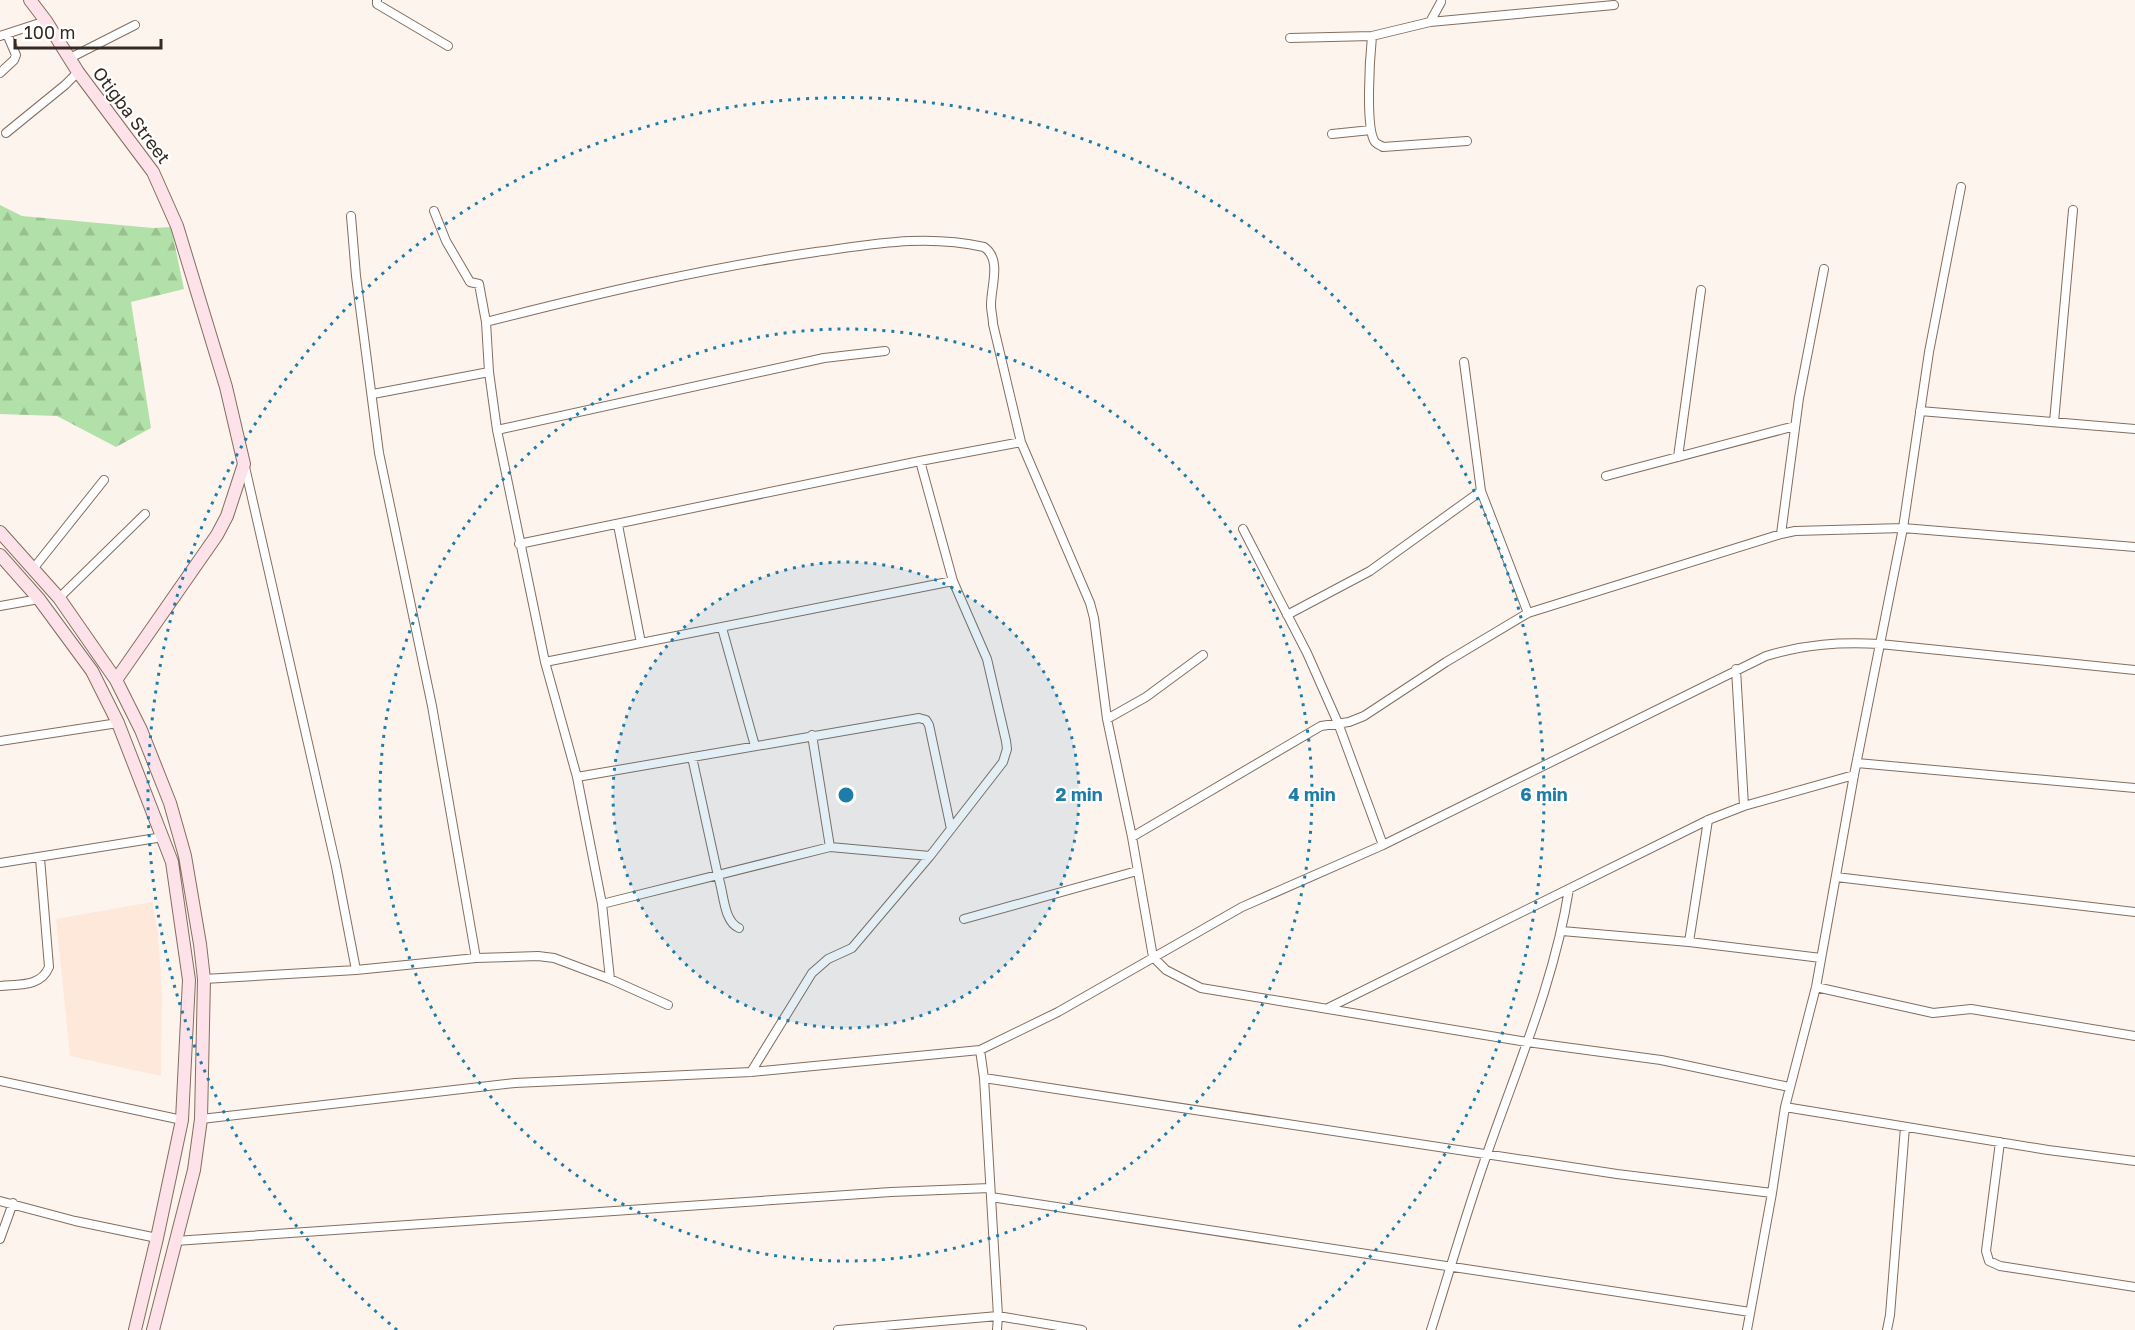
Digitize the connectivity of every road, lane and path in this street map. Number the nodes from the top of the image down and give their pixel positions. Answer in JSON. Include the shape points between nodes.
{"nodes":[{"id":1,"x":30,"y":0,"type":"edge"},
{"id":2,"x":377,"y":0,"type":"edge"},
{"id":3,"x":1441,"y":1,"type":"edge"},
{"id":4,"x":1614,"y":5,"type":"dead end"},
{"id":5,"x":1449,"y":20,"type":"junction"},
{"id":6,"x":46,"y":21,"type":"junction"},
{"id":7,"x":1430,"y":22,"type":"junction"},
{"id":8,"x":135,"y":25,"type":"dead end"},
{"id":9,"x":4,"y":35,"type":"edge"},
{"id":10,"x":1371,"y":36,"type":"junction"},
{"id":11,"x":1290,"y":38,"type":"dead end"},
{"id":12,"x":448,"y":46,"type":"dead end"},
{"id":13,"x":70,"y":58,"type":"junction"},
{"id":14,"x":78,"y":72,"type":"junction"},
{"id":15,"x":0,"y":73,"type":"edge"},
{"id":16,"x":1371,"y":130,"type":"junction"},
{"id":17,"x":6,"y":133,"type":"dead end"},
{"id":18,"x":1332,"y":134,"type":"dead end"},
{"id":19,"x":1467,"y":141,"type":"dead end"},
{"id":20,"x":1961,"y":187,"type":"dead end"},
{"id":21,"x":2073,"y":210,"type":"dead end"},
{"id":22,"x":434,"y":211,"type":"dead end"},
{"id":23,"x":351,"y":216,"type":"dead end"},
{"id":24,"x":1824,"y":269,"type":"dead end"},
{"id":25,"x":1701,"y":290,"type":"dead end"},
{"id":26,"x":486,"y":322,"type":"junction"},
{"id":27,"x":885,"y":351,"type":"dead end"},
{"id":28,"x":1464,"y":362,"type":"dead end"},
{"id":29,"x":489,"y":372,"type":"junction"},
{"id":30,"x":373,"y":394,"type":"junction"},
{"id":31,"x":1920,"y":411,"type":"junction"},
{"id":32,"x":2054,"y":422,"type":"junction"},
{"id":33,"x":1795,"y":426,"type":"junction"},
{"id":34,"x":2135,"y":429,"type":"edge"},
{"id":35,"x":497,"y":430,"type":"junction"},
{"id":36,"x":1020,"y":442,"type":"junction"},
{"id":37,"x":1678,"y":457,"type":"junction"},
{"id":38,"x":920,"y":461,"type":"junction"},
{"id":39,"x":244,"y":464,"type":"junction"},
{"id":40,"x":1606,"y":476,"type":"dead end"},
{"id":41,"x":104,"y":480,"type":"dead end"},
{"id":42,"x":1481,"y":491,"type":"junction"},
{"id":43,"x":145,"y":514,"type":"dead end"},
{"id":44,"x":618,"y":525,"type":"junction"},
{"id":45,"x":1903,"y":528,"type":"junction"},
{"id":46,"x":1243,"y":529,"type":"dead end"},
{"id":47,"x":0,"y":532,"type":"edge"},
{"id":48,"x":1780,"y":534,"type":"junction"},
{"id":49,"x":519,"y":544,"type":"junction"},
{"id":50,"x":2135,"y":547,"type":"edge"},
{"id":51,"x":0,"y":555,"type":"edge"},
{"id":52,"x":33,"y":569,"type":"junction"},
{"id":53,"x":953,"y":580,"type":"junction"},
{"id":54,"x":58,"y":598,"type":"junction"},
{"id":55,"x":39,"y":599,"type":"junction"},
{"id":56,"x":0,"y":606,"type":"edge"},
{"id":57,"x":1528,"y":613,"type":"junction"},
{"id":58,"x":1287,"y":615,"type":"junction"},
{"id":59,"x":722,"y":628,"type":"junction"},
{"id":60,"x":641,"y":643,"type":"junction"},
{"id":61,"x":1880,"y":644,"type":"junction"},
{"id":62,"x":1203,"y":655,"type":"dead end"},
{"id":63,"x":545,"y":662,"type":"junction"},
{"id":64,"x":1736,"y":669,"type":"junction"},
{"id":65,"x":2135,"y":670,"type":"edge"},
{"id":66,"x":116,"y":680,"type":"junction"},
{"id":67,"x":1107,"y":719,"type":"junction"},
{"id":68,"x":118,"y":723,"type":"junction"},
{"id":69,"x":1338,"y":723,"type":"junction"},
{"id":70,"x":812,"y":735,"type":"junction"},
{"id":71,"x":0,"y":741,"type":"edge"},
{"id":72,"x":755,"y":746,"type":"junction"},
{"id":73,"x":692,"y":757,"type":"junction"},
{"id":74,"x":1857,"y":763,"type":"junction"},
{"id":75,"x":1854,"y":775,"type":"junction"},
{"id":76,"x":577,"y":777,"type":"junction"},
{"id":77,"x":2135,"y":788,"type":"edge"},
{"id":78,"x":1744,"y":806,"type":"junction"},
{"id":79,"x":1708,"y":820,"type":"junction"},
{"id":80,"x":951,"y":829,"type":"junction"},
{"id":81,"x":164,"y":837,"type":"junction"},
{"id":82,"x":1132,"y":837,"type":"junction"},
{"id":83,"x":1383,"y":845,"type":"junction"},
{"id":84,"x":830,"y":847,"type":"junction"},
{"id":85,"x":930,"y":856,"type":"junction"},
{"id":86,"x":40,"y":858,"type":"junction"},
{"id":87,"x":0,"y":863,"type":"edge"},
{"id":88,"x":1137,"y":871,"type":"junction"},
{"id":89,"x":718,"y":876,"type":"junction"},
{"id":90,"x":1836,"y":877,"type":"junction"},
{"id":91,"x":1569,"y":890,"type":"junction"},
{"id":92,"x":602,"y":904,"type":"junction"},
{"id":93,"x":2135,"y":912,"type":"edge"},
{"id":94,"x":964,"y":919,"type":"dead end"},
{"id":95,"x":739,"y":928,"type":"dead end"},
{"id":96,"x":1562,"y":931,"type":"junction"},
{"id":97,"x":1689,"y":942,"type":"junction"},
{"id":98,"x":1153,"y":957,"type":"junction"},
{"id":99,"x":477,"y":958,"type":"junction"},
{"id":100,"x":1821,"y":958,"type":"junction"},
{"id":101,"x":356,"y":970,"type":"junction"},
{"id":102,"x":204,"y":979,"type":"junction"},
{"id":103,"x":610,"y":979,"type":"junction"},
{"id":104,"x":0,"y":986,"type":"edge"},
{"id":105,"x":1816,"y":987,"type":"junction"},
{"id":106,"x":668,"y":1005,"type":"dead end"},
{"id":107,"x":1328,"y":1008,"type":"junction"},
{"id":108,"x":2135,"y":1036,"type":"edge"},
{"id":109,"x":1527,"y":1042,"type":"junction"},
{"id":110,"x":980,"y":1050,"type":"junction"},
{"id":111,"x":751,"y":1072,"type":"junction"},
{"id":112,"x":984,"y":1078,"type":"junction"},
{"id":113,"x":0,"y":1081,"type":"edge"},
{"id":114,"x":1789,"y":1087,"type":"junction"},
{"id":115,"x":1785,"y":1107,"type":"junction"},
{"id":116,"x":182,"y":1119,"type":"junction"},
{"id":117,"x":201,"y":1119,"type":"junction"},
{"id":118,"x":1905,"y":1127,"type":"junction"},
{"id":119,"x":2000,"y":1142,"type":"junction"},
{"id":120,"x":1487,"y":1154,"type":"junction"},
{"id":121,"x":2135,"y":1161,"type":"edge"},
{"id":122,"x":990,"y":1192,"type":"junction"},
{"id":123,"x":1772,"y":1193,"type":"junction"},
{"id":124,"x":0,"y":1201,"type":"edge"},
{"id":125,"x":13,"y":1203,"type":"junction"},
{"id":126,"x":157,"y":1238,"type":"junction"},
{"id":127,"x":0,"y":1239,"type":"edge"},
{"id":128,"x":175,"y":1241,"type":"junction"},
{"id":129,"x":1451,"y":1267,"type":"junction"},
{"id":130,"x":2135,"y":1287,"type":"edge"},
{"id":131,"x":1750,"y":1312,"type":"junction"},
{"id":132,"x":998,"y":1316,"type":"junction"},
{"id":133,"x":135,"y":1330,"type":"edge"},
{"id":134,"x":153,"y":1330,"type":"edge"},
{"id":135,"x":838,"y":1330,"type":"edge"},
{"id":136,"x":997,"y":1330,"type":"edge"},
{"id":137,"x":1082,"y":1330,"type":"edge"},
{"id":138,"x":1431,"y":1330,"type":"edge"},
{"id":139,"x":1747,"y":1330,"type":"edge"},
{"id":140,"x":1887,"y":1330,"type":"edge"}],
"edges":[{"from":1,"to":6,"type":"street","name":"Otigba Street"},
{"from":2,"to":12,"type":"street","via":[[377,4]]},
{"from":3,"to":5,"type":"street"},
{"from":3,"to":7,"type":"street"},
{"from":4,"to":5,"type":"street"},
{"from":5,"to":7,"type":"street"},
{"from":6,"to":9,"type":"street"},
{"from":6,"to":13,"type":"street","name":"Otigba Street"},
{"from":7,"to":10,"type":"street"},
{"from":8,"to":13,"type":"street"},
{"from":9,"to":15,"type":"street","via":[[16,55]]},
{"from":10,"to":11,"type":"street"},
{"from":10,"to":16,"type":"street"},
{"from":13,"to":14,"type":"street","name":"Otigba Street"},
{"from":14,"to":17,"type":"street"},
{"from":14,"to":39,"type":"street","name":"Otigba Street","via":[[153,172],[177,226],[226,387]]},
{"from":16,"to":18,"type":"street"},
{"from":16,"to":19,"type":"street","via":[[1374,141],[1383,147]]},
{"from":20,"to":31,"type":"street"},
{"from":21,"to":32,"type":"street"},
{"from":22,"to":26,"type":"street","via":[[470,282],[479,284]]},
{"from":23,"to":30,"type":"street"},
{"from":24,"to":33,"type":"street"},
{"from":25,"to":37,"type":"street"},
{"from":26,"to":29,"type":"street"},
{"from":26,"to":36,"type":"street","via":[[758,260],[901,240],[984,247],[991,251],[994,260],[993,324]]},
{"from":27,"to":35,"type":"street","via":[[824,358]]},
{"from":28,"to":42,"type":"street"},
{"from":29,"to":30,"type":"street"},
{"from":29,"to":35,"type":"street"},
{"from":30,"to":99,"type":"street","via":[[380,453],[432,706]]},
{"from":31,"to":32,"type":"street"},
{"from":31,"to":45,"type":"street"},
{"from":32,"to":34,"type":"street"},
{"from":33,"to":37,"type":"street"},
{"from":33,"to":48,"type":"street"},
{"from":35,"to":49,"type":"street"},
{"from":36,"to":38,"type":"street"},
{"from":36,"to":67,"type":"street","via":[[1090,603]]},
{"from":37,"to":40,"type":"street"},
{"from":38,"to":44,"type":"street"},
{"from":38,"to":53,"type":"street"},
{"from":39,"to":66,"type":"street","via":[[217,535]]},
{"from":39,"to":101,"type":"street"},
{"from":41,"to":52,"type":"street"},
{"from":42,"to":57,"type":"street"},
{"from":42,"to":58,"type":"street","via":[[1370,571]]},
{"from":43,"to":54,"type":"street"},
{"from":44,"to":49,"type":"street"},
{"from":44,"to":60,"type":"street"},
{"from":45,"to":48,"type":"street"},
{"from":45,"to":50,"type":"street"},
{"from":45,"to":61,"type":"street"},
{"from":46,"to":58,"type":"street"},
{"from":47,"to":52,"type":"street"},
{"from":48,"to":57,"type":"street"},
{"from":49,"to":63,"type":"street"},
{"from":51,"to":55,"type":"street"},
{"from":52,"to":54,"type":"street"},
{"from":53,"to":59,"type":"street"},
{"from":53,"to":80,"type":"street","via":[[987,659],[1007,749],[1004,762]]},
{"from":54,"to":66,"type":"street"},
{"from":55,"to":56,"type":"street"},
{"from":55,"to":68,"type":"street","via":[[92,671]]},
{"from":57,"to":69,"type":"street","via":[[1364,716]]},
{"from":58,"to":69,"type":"street"},
{"from":59,"to":60,"type":"street"},
{"from":59,"to":72,"type":"street"},
{"from":60,"to":63,"type":"street"},
{"from":61,"to":64,"type":"street","via":[[1839,642],[1794,648]]},
{"from":61,"to":65,"type":"street"},
{"from":61,"to":74,"type":"street"},
{"from":62,"to":67,"type":"street","via":[[1146,697]]},
{"from":63,"to":76,"type":"street"},
{"from":64,"to":78,"type":"street"},
{"from":64,"to":83,"type":"street"},
{"from":66,"to":102,"type":"street","via":[[141,730],[185,855]]},
{"from":67,"to":82,"type":"street"},
{"from":68,"to":71,"type":"street"},
{"from":68,"to":81,"type":"street"},
{"from":69,"to":82,"type":"street","via":[[1321,726]]},
{"from":69,"to":83,"type":"street"},
{"from":70,"to":72,"type":"street"},
{"from":70,"to":80,"type":"street","via":[[926,720]]},
{"from":70,"to":84,"type":"street"},
{"from":72,"to":73,"type":"street"},
{"from":73,"to":76,"type":"street"},
{"from":73,"to":89,"type":"street"},
{"from":74,"to":75,"type":"street"},
{"from":74,"to":77,"type":"street"},
{"from":75,"to":78,"type":"street"},
{"from":75,"to":90,"type":"street"},
{"from":76,"to":92,"type":"street"},
{"from":78,"to":79,"type":"street"},
{"from":79,"to":91,"type":"street"},
{"from":79,"to":97,"type":"street"},
{"from":80,"to":85,"type":"street"},
{"from":81,"to":86,"type":"street"},
{"from":81,"to":116,"type":"street","via":[[172,862],[189,980]]},
{"from":82,"to":88,"type":"street"},
{"from":83,"to":98,"type":"street","via":[[1242,907]]},
{"from":84,"to":85,"type":"street"},
{"from":84,"to":89,"type":"street"},
{"from":85,"to":111,"type":"street","via":[[852,948],[828,959],[812,974]]},
{"from":86,"to":87,"type":"street"},
{"from":86,"to":104,"type":"street","via":[[49,967],[46,976],[37,982]]},
{"from":88,"to":94,"type":"street"},
{"from":88,"to":98,"type":"street"},
{"from":89,"to":92,"type":"street"},
{"from":89,"to":95,"type":"street","via":[[726,914]]},
{"from":90,"to":93,"type":"street"},
{"from":90,"to":100,"type":"street"},
{"from":91,"to":96,"type":"street"},
{"from":91,"to":107,"type":"street"},
{"from":92,"to":103,"type":"street"},
{"from":96,"to":97,"type":"street"},
{"from":96,"to":109,"type":"street"},
{"from":97,"to":100,"type":"street"},
{"from":98,"to":107,"type":"street","via":[[1166,970],[1201,988]]},
{"from":98,"to":110,"type":"street","via":[[1058,1012]]},
{"from":99,"to":101,"type":"street"},
{"from":99,"to":103,"type":"street","via":[[554,958]]},
{"from":100,"to":105,"type":"street"},
{"from":101,"to":102,"type":"street"},
{"from":102,"to":117,"type":"street"},
{"from":103,"to":106,"type":"street"},
{"from":105,"to":108,"type":"street","via":[[1933,1013],[1971,1009]]},
{"from":105,"to":114,"type":"street"},
{"from":107,"to":109,"type":"street"},
{"from":109,"to":114,"type":"street","via":[[1661,1060]]},
{"from":109,"to":120,"type":"street"},
{"from":110,"to":111,"type":"street"},
{"from":110,"to":112,"type":"street"},
{"from":111,"to":117,"type":"street","via":[[515,1083]]},
{"from":112,"to":120,"type":"street"},
{"from":112,"to":122,"type":"street"},
{"from":113,"to":116,"type":"street"},
{"from":114,"to":115,"type":"street"},
{"from":115,"to":118,"type":"street"},
{"from":115,"to":123,"type":"street"},
{"from":116,"to":126,"type":"street"},
{"from":117,"to":128,"type":"street","via":[[195,1170]]},
{"from":118,"to":119,"type":"street"},
{"from":118,"to":140,"type":"street"},
{"from":119,"to":121,"type":"street"},
{"from":119,"to":130,"type":"street","via":[[1986,1251],[1989,1261]]},
{"from":120,"to":123,"type":"street"},
{"from":120,"to":129,"type":"street"},
{"from":122,"to":128,"type":"street","via":[[891,1192]]},
{"from":122,"to":129,"type":"street","via":[[1208,1232]]},
{"from":122,"to":132,"type":"street"},
{"from":123,"to":131,"type":"street"},
{"from":124,"to":125,"type":"street"},
{"from":125,"to":126,"type":"street"},
{"from":125,"to":127,"type":"street"},
{"from":126,"to":133,"type":"street"},
{"from":128,"to":134,"type":"street"},
{"from":129,"to":131,"type":"street"},
{"from":129,"to":138,"type":"street"},
{"from":131,"to":139,"type":"street"},
{"from":132,"to":135,"type":"street"},
{"from":132,"to":136,"type":"street"},
{"from":132,"to":137,"type":"street"}]}
